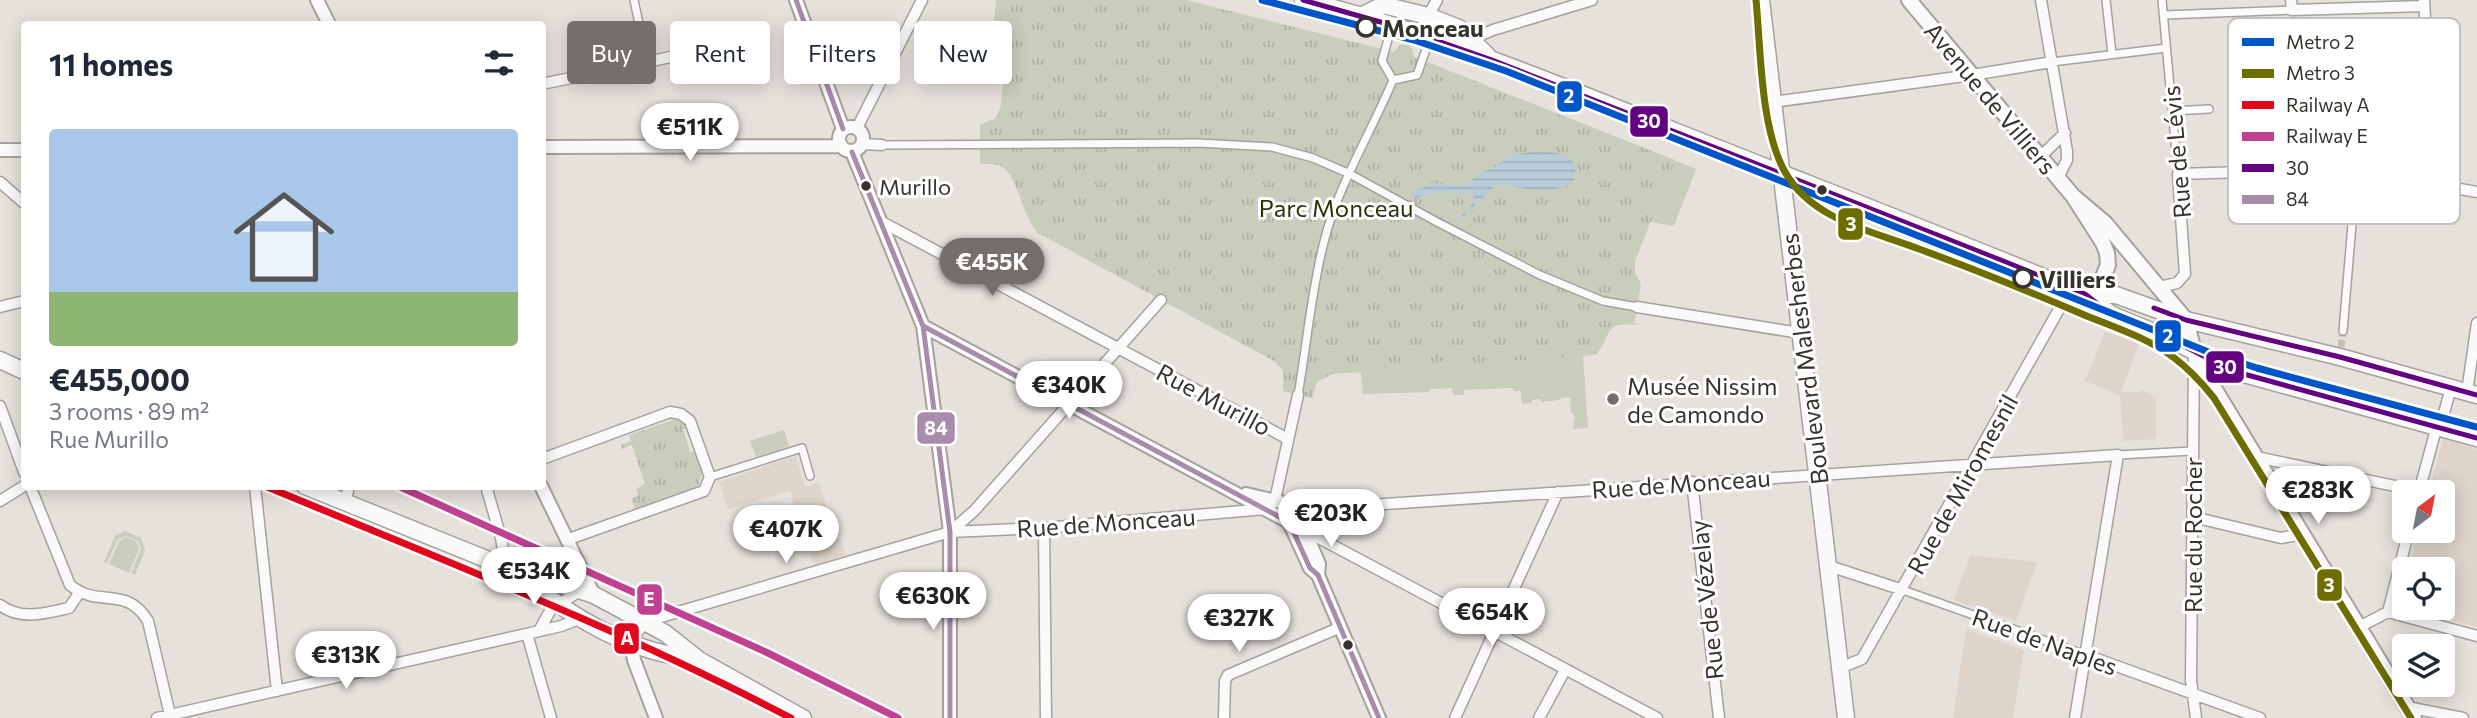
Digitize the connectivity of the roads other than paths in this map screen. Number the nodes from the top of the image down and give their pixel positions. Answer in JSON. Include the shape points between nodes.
{"nodes":[{"id":1,"x":317,"y":0,"type":"edge"},
{"id":2,"x":634,"y":0,"type":"edge"},
{"id":3,"x":796,"y":0,"type":"edge"},
{"id":4,"x":922,"y":0,"type":"edge"},
{"id":5,"x":1303,"y":0,"type":"edge"},
{"id":6,"x":1437,"y":0,"type":"edge"},
{"id":7,"x":1592,"y":0,"type":"edge"},
{"id":8,"x":1761,"y":0,"type":"edge"},
{"id":9,"x":1909,"y":0,"type":"edge"},
{"id":10,"x":2041,"y":0,"type":"edge"},
{"id":11,"x":2106,"y":0,"type":"edge"},
{"id":12,"x":2162,"y":0,"type":"edge"},
{"id":13,"x":1382,"y":3,"type":"edge"},
{"id":14,"x":2424,"y":3,"type":"edge"},
{"id":15,"x":2291,"y":5,"type":"edge"},
{"id":16,"x":1363,"y":15,"type":"junction"},
{"id":17,"x":2164,"y":15,"type":"junction"},
{"id":18,"x":1428,"y":16,"type":"junction"},
{"id":19,"x":328,"y":21,"type":"edge"},
{"id":20,"x":638,"y":21,"type":"edge"},
{"id":21,"x":1392,"y":25,"type":"junction"},
{"id":22,"x":1424,"y":36,"type":"junction"},
{"id":23,"x":1471,"y":40,"type":"junction"},
{"id":24,"x":1454,"y":47,"type":"junction"},
{"id":25,"x":2166,"y":48,"type":"junction"},
{"id":26,"x":2112,"y":54,"type":"junction"},
{"id":27,"x":1492,"y":59,"type":"junction"},
{"id":28,"x":2052,"y":62,"type":"junction"},
{"id":29,"x":1972,"y":75,"type":"junction"},
{"id":30,"x":567,"y":79,"type":"edge"},
{"id":31,"x":1393,"y":80,"type":"junction"},
{"id":32,"x":546,"y":83,"type":"edge"},
{"id":33,"x":1773,"y":102,"type":"junction"},
{"id":34,"x":2209,"y":109,"type":"dead end"},
{"id":35,"x":2172,"y":111,"type":"junction"},
{"id":36,"x":857,"y":128,"type":"junction"},
{"id":37,"x":843,"y":129,"type":"junction"},
{"id":38,"x":2065,"y":133,"type":"junction"},
{"id":39,"x":882,"y":145,"type":"joint"},
{"id":40,"x":546,"y":147,"type":"edge"},
{"id":41,"x":852,"y":147,"type":"junction"},
{"id":42,"x":0,"y":150,"type":"edge"},
{"id":43,"x":21,"y":150,"type":"edge"},
{"id":44,"x":2040,"y":157,"type":"junction"},
{"id":45,"x":1780,"y":172,"type":"junction"},
{"id":46,"x":2228,"y":172,"type":"edge"},
{"id":47,"x":1350,"y":174,"type":"junction"},
{"id":48,"x":2178,"y":174,"type":"junction"},
{"id":49,"x":2058,"y":178,"type":"junction"},
{"id":50,"x":0,"y":182,"type":"edge"},
{"id":51,"x":2073,"y":196,"type":"junction"},
{"id":52,"x":21,"y":200,"type":"edge"},
{"id":53,"x":880,"y":221,"type":"junction"},
{"id":54,"x":2352,"y":224,"type":"edge"},
{"id":55,"x":2135,"y":259,"type":"junction"},
{"id":56,"x":2108,"y":267,"type":"junction"},
{"id":57,"x":2159,"y":287,"type":"junction"},
{"id":58,"x":2086,"y":294,"type":"junction"},
{"id":59,"x":1161,"y":300,"type":"dead end"},
{"id":60,"x":21,"y":303,"type":"edge"},
{"id":61,"x":0,"y":307,"type":"edge"},
{"id":62,"x":1637,"y":307,"type":"joint"},
{"id":63,"x":2186,"y":320,"type":"junction"},
{"id":64,"x":2477,"y":323,"type":"edge"},
{"id":65,"x":923,"y":326,"type":"junction"},
{"id":66,"x":2343,"y":331,"type":"tunnel mouth"},
{"id":67,"x":1800,"y":332,"type":"junction"},
{"id":68,"x":1118,"y":348,"type":"junction"},
{"id":69,"x":2194,"y":351,"type":"junction"},
{"id":70,"x":0,"y":360,"type":"edge"},
{"id":71,"x":21,"y":370,"type":"edge"},
{"id":72,"x":2193,"y":388,"type":"junction"},
{"id":73,"x":2451,"y":388,"type":"junction"},
{"id":74,"x":2215,"y":390,"type":"junction"},
{"id":75,"x":1298,"y":394,"type":"joint"},
{"id":76,"x":2472,"y":394,"type":"edge"},
{"id":77,"x":1069,"y":402,"type":"junction"},
{"id":78,"x":0,"y":406,"type":"edge"},
{"id":79,"x":2438,"y":428,"type":"junction"},
{"id":80,"x":2477,"y":438,"type":"edge"},
{"id":81,"x":1288,"y":439,"type":"junction"},
{"id":82,"x":2192,"y":451,"type":"junction"},
{"id":83,"x":2118,"y":455,"type":"junction"},
{"id":84,"x":2256,"y":457,"type":"junction"},
{"id":85,"x":546,"y":458,"type":"edge"},
{"id":86,"x":1974,"y":463,"type":"junction"},
{"id":87,"x":21,"y":464,"type":"edge"},
{"id":88,"x":1817,"y":474,"type":"junction"},
{"id":89,"x":810,"y":476,"type":"dead end"},
{"id":90,"x":710,"y":477,"type":"junction"},
{"id":91,"x":2423,"y":480,"type":"edge"},
{"id":92,"x":1692,"y":482,"type":"junction"},
{"id":93,"x":2392,"y":486,"type":"edge"},
{"id":94,"x":21,"y":488,"type":"edge"},
{"id":95,"x":32,"y":490,"type":"edge"},
{"id":96,"x":255,"y":490,"type":"edge"},
{"id":97,"x":326,"y":490,"type":"edge"},
{"id":98,"x":487,"y":490,"type":"edge"},
{"id":99,"x":543,"y":490,"type":"edge"},
{"id":100,"x":1558,"y":492,"type":"junction"},
{"id":101,"x":346,"y":494,"type":"edge"},
{"id":102,"x":0,"y":501,"type":"edge"},
{"id":103,"x":1270,"y":505,"type":"junction"},
{"id":104,"x":1292,"y":516,"type":"junction"},
{"id":105,"x":2193,"y":517,"type":"junction"},
{"id":106,"x":1044,"y":528,"type":"junction"},
{"id":107,"x":1304,"y":530,"type":"junction"},
{"id":108,"x":2302,"y":534,"type":"junction"},
{"id":109,"x":950,"y":539,"type":"junction"},
{"id":110,"x":566,"y":540,"type":"junction"},
{"id":111,"x":2406,"y":543,"type":"edge"},
{"id":112,"x":1829,"y":566,"type":"junction"},
{"id":113,"x":506,"y":567,"type":"junction"},
{"id":114,"x":1318,"y":575,"type":"junction"},
{"id":115,"x":1903,"y":590,"type":"junction"},
{"id":116,"x":79,"y":593,"type":"junction"},
{"id":117,"x":587,"y":593,"type":"junction"},
{"id":118,"x":557,"y":604,"type":"junction"},
{"id":119,"x":0,"y":605,"type":"edge"},
{"id":120,"x":2388,"y":612,"type":"junction"},
{"id":121,"x":579,"y":619,"type":"junction"},
{"id":122,"x":644,"y":622,"type":"junction"},
{"id":123,"x":1341,"y":627,"type":"junction"},
{"id":124,"x":2359,"y":627,"type":"junction"},
{"id":125,"x":539,"y":631,"type":"junction"},
{"id":126,"x":1494,"y":632,"type":"junction"},
{"id":127,"x":527,"y":634,"type":"junction"},
{"id":128,"x":2477,"y":636,"type":"edge"},
{"id":129,"x":631,"y":643,"type":"junction"},
{"id":130,"x":2086,"y":655,"type":"junction"},
{"id":131,"x":699,"y":660,"type":"junction"},
{"id":132,"x":1840,"y":668,"type":"junction"},
{"id":133,"x":1565,"y":670,"type":"junction"},
{"id":134,"x":277,"y":691,"type":"junction"},
{"id":135,"x":2193,"y":695,"type":"junction"},
{"id":136,"x":2411,"y":712,"type":"edge"},
{"id":137,"x":170,"y":715,"type":"junction"},
{"id":138,"x":1541,"y":717,"type":"edge"},
{"id":139,"x":1844,"y":717,"type":"edge"},
{"id":140,"x":158,"y":718,"type":"edge"},
{"id":141,"x":551,"y":718,"type":"edge"},
{"id":142,"x":656,"y":718,"type":"edge"},
{"id":143,"x":803,"y":718,"type":"edge"},
{"id":144,"x":950,"y":718,"type":"edge"},
{"id":145,"x":1046,"y":718,"type":"edge"},
{"id":146,"x":1224,"y":718,"type":"edge"},
{"id":147,"x":1380,"y":718,"type":"edge"},
{"id":148,"x":1455,"y":718,"type":"edge"},
{"id":149,"x":1657,"y":718,"type":"edge"},
{"id":150,"x":1719,"y":718,"type":"edge"},
{"id":151,"x":2075,"y":718,"type":"edge"},
{"id":152,"x":2196,"y":718,"type":"edge"},
{"id":153,"x":2260,"y":718,"type":"edge"},
{"id":154,"x":2463,"y":718,"type":"edge"}],
"edges":[{"from":1,"to":19,"type":"street"},
{"from":2,"to":20,"type":"street"},
{"from":3,"to":37,"type":"street"},
{"from":4,"to":36,"type":"street"},
{"from":5,"to":16,"type":"main road"},
{"from":6,"to":18,"type":"street"},
{"from":7,"to":23,"type":"street"},
{"from":8,"to":33,"type":"main road","name":"Boulevard Malesherbes"},
{"from":9,"to":29,"type":"main road","name":"Avenue de Villiers"},
{"from":10,"to":28,"type":"street"},
{"from":11,"to":26,"type":"street"},
{"from":12,"to":17,"type":"street","name":"Rue de Lévis"},
{"from":13,"to":16,"type":"main road"},
{"from":13,"to":18,"type":"main road"},
{"from":13,"to":21,"type":"street"},
{"from":14,"to":15,"type":"street"},
{"from":15,"to":17,"type":"street"},
{"from":16,"to":21,"type":"main road"},
{"from":17,"to":25,"type":"street","name":"Rue de Lévis"},
{"from":18,"to":22,"type":"street"},
{"from":18,"to":23,"type":"main road","via":[[1460,29]]},
{"from":21,"to":22,"type":"main road"},
{"from":21,"to":31,"type":"street","via":[[1382,61]]},
{"from":22,"to":24,"type":"main road"},
{"from":22,"to":31,"type":"street","via":[[1417,75]]},
{"from":23,"to":24,"type":"street"},
{"from":23,"to":27,"type":"main road"},
{"from":24,"to":27,"type":"main road"},
{"from":25,"to":26,"type":"street"},
{"from":25,"to":35,"type":"street","name":"Rue de Lévis"},
{"from":26,"to":28,"type":"street"},
{"from":27,"to":45,"type":"main road"},
{"from":28,"to":29,"type":"street"},
{"from":28,"to":38,"type":"street"},
{"from":29,"to":33,"type":"street"},
{"from":29,"to":44,"type":"main road","name":"Avenue de Villiers"},
{"from":30,"to":32,"type":"street"},
{"from":31,"to":47,"type":"street"},
{"from":33,"to":45,"type":"main road","name":"Boulevard Malesherbes"},
{"from":34,"to":35,"type":"street"},
{"from":35,"to":48,"type":"street","name":"Rue de Lévis"},
{"from":36,"to":37,"type":"street"},
{"from":36,"to":41,"type":"street","via":[[863,136]]},
{"from":37,"to":41,"type":"street","via":[[839,138]]},
{"from":38,"to":44,"type":"street"},
{"from":38,"to":49,"type":"street","via":[[2067,160]]},
{"from":39,"to":41,"type":"street"},
{"from":39,"to":47,"type":"street","via":[[1242,144],[1293,152]]},
{"from":40,"to":41,"type":"street"},
{"from":41,"to":53,"type":"street"},
{"from":42,"to":43,"type":"street"},
{"from":44,"to":49,"type":"main road","name":"Avenue de Villiers"},
{"from":45,"to":58,"type":"main road"},
{"from":45,"to":67,"type":"main road","name":"Boulevard Malesherbes"},
{"from":46,"to":48,"type":"street"},
{"from":47,"to":62,"type":"street","via":[[1540,275],[1603,301]]},
{"from":47,"to":75,"type":"street","via":[[1324,241]]},
{"from":48,"to":57,"type":"street","name":"Rue de Lévis","via":[[2185,274],[2177,283]]},
{"from":49,"to":51,"type":"main road","name":"Avenue de Villiers"},
{"from":50,"to":52,"type":"street"},
{"from":51,"to":55,"type":"main road","name":"Avenue de Villiers","via":[[2105,223]]},
{"from":51,"to":56,"type":"main road","name":"Avenue de Villiers","via":[[2105,248]]},
{"from":53,"to":65,"type":"street"},
{"from":53,"to":68,"type":"street","name":"Rue Murillo"},
{"from":54,"to":66,"type":"street"},
{"from":55,"to":56,"type":"main road"},
{"from":55,"to":57,"type":"main road","name":"Avenue de Villiers"},
{"from":56,"to":58,"type":"main road"},
{"from":57,"to":63,"type":"main road","name":"Avenue de Villiers"},
{"from":58,"to":63,"type":"main road","via":[[2116,295]]},
{"from":58,"to":69,"type":"main road","via":[[2112,315]]},
{"from":58,"to":86,"type":"street","name":"Rue de Miromesnil"},
{"from":59,"to":68,"type":"street"},
{"from":60,"to":61,"type":"street"},
{"from":62,"to":67,"type":"street"},
{"from":63,"to":69,"type":"main road"},
{"from":63,"to":73,"type":"main road"},
{"from":64,"to":76,"type":"street"},
{"from":65,"to":77,"type":"street"},
{"from":65,"to":109,"type":"street"},
{"from":67,"to":88,"type":"main road","name":"Boulevard Malesherbes"},
{"from":68,"to":77,"type":"street"},
{"from":68,"to":81,"type":"street","name":"Rue Murillo"},
{"from":69,"to":72,"type":"street","name":"Rue du Rocher"},
{"from":69,"to":74,"type":"main road"},
{"from":69,"to":79,"type":"main road","via":[[2233,371]]},
{"from":70,"to":71,"type":"main road"},
{"from":72,"to":74,"type":"street"},
{"from":72,"to":82,"type":"street","name":"Rue du Rocher"},
{"from":73,"to":76,"type":"main road"},
{"from":73,"to":79,"type":"street"},
{"from":74,"to":84,"type":"main road"},
{"from":75,"to":81,"type":"street"},
{"from":77,"to":103,"type":"street","via":[[1229,489]]},
{"from":77,"to":109,"type":"street"},
{"from":78,"to":87,"type":"street"},
{"from":79,"to":80,"type":"main road"},
{"from":79,"to":91,"type":"street"},
{"from":81,"to":103,"type":"street"},
{"from":82,"to":83,"type":"street","name":"Rue de Monceau"},
{"from":82,"to":105,"type":"street","name":"Rue du Rocher"},
{"from":83,"to":86,"type":"street","name":"Rue de Monceau"},
{"from":83,"to":130,"type":"street"},
{"from":84,"to":93,"type":"street"},
{"from":84,"to":108,"type":"main road"},
{"from":85,"to":90,"type":"street","via":[[670,412],[690,421]]},
{"from":86,"to":88,"type":"street","name":"Rue de Monceau"},
{"from":86,"to":115,"type":"street","name":"Rue de Miromesnil"},
{"from":88,"to":92,"type":"street","name":"Rue de Monceau"},
{"from":88,"to":112,"type":"main road","name":"Boulevard Malesherbes"},
{"from":89,"to":90,"type":"street","via":[[802,448]]},
{"from":90,"to":110,"type":"street","via":[[704,491]]},
{"from":92,"to":100,"type":"street","name":"Rue de Monceau"},
{"from":92,"to":150,"type":"street","name":"Rue de Vézelay"},
{"from":94,"to":102,"type":"street"},
{"from":95,"to":116,"type":"street","via":[[64,575]]},
{"from":96,"to":134,"type":"street"},
{"from":97,"to":101,"type":"main road"},
{"from":98,"to":113,"type":"street"},
{"from":99,"to":110,"type":"street"},
{"from":100,"to":104,"type":"street","name":"Rue de Monceau"},
{"from":100,"to":126,"type":"street"},
{"from":101,"to":113,"type":"main road"},
{"from":103,"to":104,"type":"street"},
{"from":103,"to":106,"type":"street","name":"Rue de Monceau"},
{"from":104,"to":107,"type":"street"},
{"from":104,"to":114,"type":"street","via":[[1310,568]]},
{"from":105,"to":108,"type":"street","via":[[2281,538]]},
{"from":105,"to":135,"type":"street","name":"Rue du Rocher"},
{"from":106,"to":109,"type":"street","name":"Rue de Monceau","via":[[975,531]]},
{"from":106,"to":145,"type":"street"},
{"from":107,"to":114,"type":"street","via":[[1319,564]]},
{"from":107,"to":126,"type":"street"},
{"from":108,"to":124,"type":"main road"},
{"from":109,"to":122,"type":"street","via":[[936,538]]},
{"from":109,"to":144,"type":"street"},
{"from":110,"to":117,"type":"street"},
{"from":111,"to":120,"type":"street"},
{"from":112,"to":115,"type":"street","name":"Rue de Naples"},
{"from":112,"to":132,"type":"main road","name":"Boulevard Malesherbes"},
{"from":113,"to":117,"type":"main road"},
{"from":113,"to":118,"type":"main road"},
{"from":114,"to":123,"type":"street"},
{"from":115,"to":130,"type":"street","name":"Rue de Naples"},
{"from":115,"to":132,"type":"street","name":"Rue de Miromesnil","via":[[1862,659]]},
{"from":116,"to":119,"type":"street","via":[[69,608],[35,616]]},
{"from":116,"to":137,"type":"street","via":[[128,601],[140,609],[148,621]]},
{"from":117,"to":118,"type":"street"},
{"from":117,"to":122,"type":"main road"},
{"from":118,"to":121,"type":"main road"},
{"from":118,"to":125,"type":"street"},
{"from":120,"to":124,"type":"street"},
{"from":120,"to":128,"type":"street"},
{"from":121,"to":125,"type":"street"},
{"from":121,"to":129,"type":"main road"},
{"from":122,"to":129,"type":"street"},
{"from":122,"to":131,"type":"main road"},
{"from":123,"to":146,"type":"street","via":[[1227,676]]},
{"from":123,"to":147,"type":"street"},
{"from":124,"to":136,"type":"main road"},
{"from":125,"to":127,"type":"street"},
{"from":126,"to":133,"type":"street"},
{"from":126,"to":148,"type":"street"},
{"from":127,"to":134,"type":"street"},
{"from":127,"to":141,"type":"street"},
{"from":129,"to":131,"type":"main road"},
{"from":129,"to":142,"type":"street"},
{"from":130,"to":135,"type":"street","name":"Rue de Naples"},
{"from":130,"to":151,"type":"street"},
{"from":131,"to":143,"type":"main road"},
{"from":132,"to":139,"type":"main road","name":"Boulevard Malesherbes"},
{"from":133,"to":138,"type":"street"},
{"from":133,"to":149,"type":"street"},
{"from":134,"to":137,"type":"street"},
{"from":135,"to":152,"type":"street","name":"Rue du Rocher"},
{"from":135,"to":153,"type":"street","name":"Rue de Naples"},
{"from":136,"to":154,"type":"street"},
{"from":137,"to":140,"type":"street"}]}
